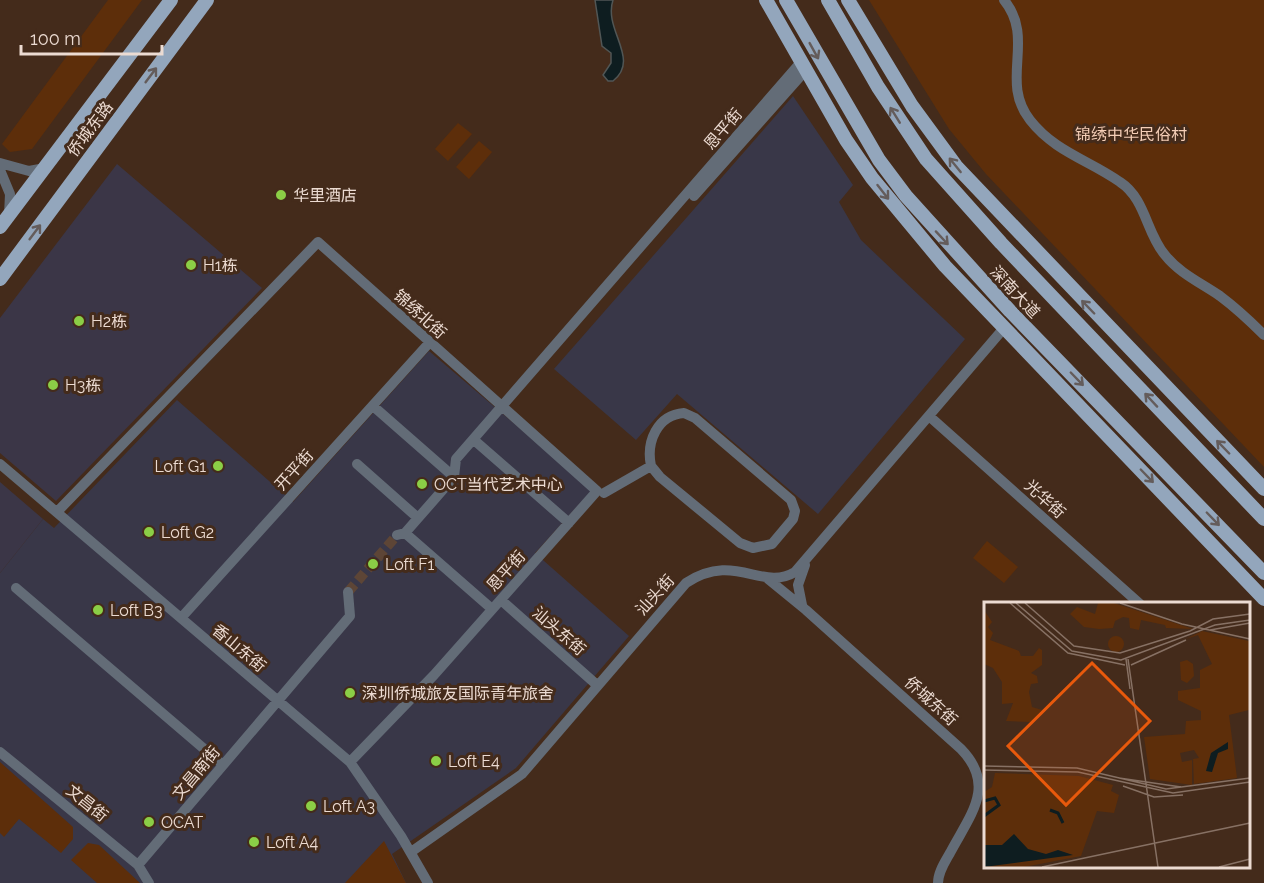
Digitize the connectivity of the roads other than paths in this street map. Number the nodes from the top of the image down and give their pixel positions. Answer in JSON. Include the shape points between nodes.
{"nodes":[{"id":1,"x":171,"y":0,"type":"edge"},
{"id":2,"x":207,"y":0,"type":"edge"},
{"id":3,"x":786,"y":0,"type":"edge"},
{"id":4,"x":828,"y":0,"type":"edge"},
{"id":5,"x":835,"y":0,"type":"edge"},
{"id":6,"x":848,"y":0,"type":"edge"},
{"id":7,"x":1004,"y":0,"type":"edge"},
{"id":8,"x":770,"y":4,"type":"edge"},
{"id":9,"x":846,"y":32,"type":"junction"},
{"id":10,"x":803,"y":66,"type":"junction"},
{"id":11,"x":818,"y":90,"type":"junction"},
{"id":12,"x":879,"y":160,"type":"junction"},
{"id":13,"x":0,"y":164,"type":"edge"},
{"id":14,"x":45,"y":168,"type":"junction"},
{"id":15,"x":0,"y":170,"type":"edge"},
{"id":16,"x":9,"y":215,"type":"junction"},
{"id":17,"x":0,"y":227,"type":"edge"},
{"id":18,"x":1001,"y":243,"type":"junction"},
{"id":19,"x":1059,"y":276,"type":"junction"},
{"id":20,"x":0,"y":279,"type":"edge"},
{"id":21,"x":1004,"y":328,"type":"junction"},
{"id":22,"x":1264,"y":335,"type":"edge"},
{"id":23,"x":430,"y":342,"type":"junction"},
{"id":24,"x":373,"y":406,"type":"junction"},
{"id":25,"x":503,"y":408,"type":"junction"},
{"id":26,"x":1086,"y":412,"type":"junction"},
{"id":27,"x":929,"y":416,"type":"junction"},
{"id":28,"x":474,"y":440,"type":"junction"},
{"id":29,"x":1147,"y":451,"type":"junction"},
{"id":30,"x":0,"y":464,"type":"edge"},
{"id":31,"x":357,"y":464,"type":"dead end"},
{"id":32,"x":651,"y":466,"type":"junction"},
{"id":33,"x":454,"y":477,"type":"junction"},
{"id":34,"x":1264,"y":489,"type":"edge"},
{"id":35,"x":601,"y":492,"type":"junction"},
{"id":36,"x":617,"y":495,"type":"dead end"},
{"id":37,"x":57,"y":513,"type":"junction"},
{"id":38,"x":418,"y":518,"type":"junction"},
{"id":39,"x":1264,"y":519,"type":"edge"},
{"id":40,"x":569,"y":523,"type":"junction"},
{"id":41,"x":810,"y":557,"type":"junction"},
{"id":42,"x":1264,"y":573,"type":"edge"},
{"id":43,"x":766,"y":578,"type":"junction"},
{"id":44,"x":16,"y":588,"type":"dead end"},
{"id":45,"x":348,"y":592,"type":"tunnel mouth"},
{"id":46,"x":1264,"y":599,"type":"edge"},
{"id":47,"x":501,"y":600,"type":"junction"},
{"id":48,"x":1138,"y":602,"type":"edge"},
{"id":49,"x":492,"y":609,"type":"junction"},
{"id":50,"x":806,"y":610,"type":"junction"},
{"id":51,"x":181,"y":618,"type":"junction"},
{"id":52,"x":597,"y":685,"type":"junction"},
{"id":53,"x":277,"y":700,"type":"junction"},
{"id":54,"x":0,"y":752,"type":"edge"},
{"id":55,"x":350,"y":762,"type":"junction"},
{"id":56,"x":222,"y":765,"type":"junction"},
{"id":57,"x":411,"y":852,"type":"junction"},
{"id":58,"x":138,"y":865,"type":"junction"},
{"id":59,"x":149,"y":883,"type":"edge"},
{"id":60,"x":428,"y":883,"type":"edge"},
{"id":61,"x":938,"y":883,"type":"edge"}],
"edges":[{"from":1,"to":14,"type":"main road","name":"侨城东路"},
{"from":20,"to":2,"type":"main road","name":"侨城东路","one_way":true},
{"from":3,"to":12,"type":"main road","name":"深南大道","one_way":true},
{"from":4,"to":9,"type":"main road","name":"深南大道"},
{"from":5,"to":9,"type":"main road"},
{"from":19,"to":6,"type":"main road","one_way":true,"via":[[978,192],[934,139]]},
{"from":7,"to":22,"type":"street","via":[[1019,32],[1016,91],[1030,120],[1074,157],[1121,182],[1140,203],[1164,254],[1177,268],[1246,316]]},
{"from":8,"to":10,"type":"main road"},
{"from":18,"to":9,"type":"main road","name":"深南大道","one_way":true,"via":[[926,159]]},
{"from":10,"to":11,"type":"main road"},
{"from":10,"to":25,"type":"street","name":"恩平街","via":[[506,400]]},
{"from":11,"to":12,"type":"main road","via":[[845,126]]},
{"from":11,"to":21,"type":"main road","one_way":true,"via":[[859,159],[900,214]]},
{"from":12,"to":29,"type":"main road","name":"深南大道","one_way":true,"via":[[936,231]]},
{"from":13,"to":14,"type":"street","via":[[29,171]]},
{"from":14,"to":16,"type":"main road","name":"侨城东路"},
{"from":15,"to":16,"type":"street","via":[[10,194]]},
{"from":16,"to":17,"type":"main road","name":"侨城东路"},
{"from":18,"to":19,"type":"main road"},
{"from":39,"to":18,"type":"main road","name":"深南大道","one_way":true},
{"from":34,"to":19,"type":"main road","one_way":true},
{"from":21,"to":26,"type":"main road"},
{"from":21,"to":27,"type":"street","name":"汕头街"},
{"from":23,"to":24,"type":"street","name":"开平街"},
{"from":23,"to":25,"type":"street","name":"锦绣北街"},
{"from":23,"to":37,"type":"street","name":"锦绣北街","via":[[318,242]]},
{"from":24,"to":33,"type":"street"},
{"from":24,"to":51,"type":"street","name":"开平街"},
{"from":25,"to":28,"type":"street","name":"恩平街"},
{"from":25,"to":35,"type":"street"},
{"from":26,"to":29,"type":"main road"},
{"from":26,"to":46,"type":"main road","one_way":true},
{"from":27,"to":41,"type":"street","name":"汕头街"},
{"from":27,"to":48,"type":"street","name":"光华街"},
{"from":28,"to":33,"type":"street","name":"恩平街","via":[[456,459]]},
{"from":28,"to":40,"type":"street"},
{"from":29,"to":42,"type":"main road","name":"深南大道","one_way":true},
{"from":30,"to":37,"type":"street","name":"香山东街"},
{"from":31,"to":38,"type":"street"},
{"from":32,"to":32,"type":"street","via":[[740,543],[753,548],[772,544],[793,519],[791,500],[695,418],[684,413],[668,417],[651,437]]},
{"from":32,"to":35,"type":"street","name":"恩平街"},
{"from":33,"to":38,"type":"street"},
{"from":35,"to":36,"type":"street"},
{"from":35,"to":40,"type":"street","name":"恩平街"},
{"from":37,"to":51,"type":"street","name":"香山东街"},
{"from":38,"to":49,"type":"street","via":[[401,534]]},
{"from":40,"to":47,"type":"street","name":"恩平街"},
{"from":41,"to":43,"type":"street","name":"汕头街","via":[[788,576]]},
{"from":41,"to":50,"type":"street","via":[[798,585],[799,598]]},
{"from":43,"to":50,"type":"street","name":"侨城东街"},
{"from":43,"to":52,"type":"street","name":"汕头街","via":[[727,568],[696,577],[677,591]]},
{"from":44,"to":56,"type":"street"},
{"from":45,"to":53,"type":"street","name":"文昌南街","via":[[350,616]]},
{"from":47,"to":49,"type":"street","name":"恩平街"},
{"from":47,"to":52,"type":"street","name":"汕头东街"},
{"from":49,"to":55,"type":"street","name":"恩平街"},
{"from":50,"to":61,"type":"street","name":"侨城东街","via":[[961,748],[977,769],[980,780],[976,803],[941,869]]},
{"from":51,"to":53,"type":"street","name":"香山东街"},
{"from":52,"to":57,"type":"street","name":"汕头街","via":[[522,774]]},
{"from":53,"to":55,"type":"street","name":"香山东街"},
{"from":53,"to":56,"type":"street","name":"文昌南街"},
{"from":54,"to":58,"type":"street","name":"文昌街"},
{"from":55,"to":57,"type":"street","name":"香山东街"},
{"from":56,"to":58,"type":"street","name":"文昌南街"},
{"from":57,"to":60,"type":"street","name":"香山东街"},
{"from":58,"to":59,"type":"street","name":"文昌街"}]}
